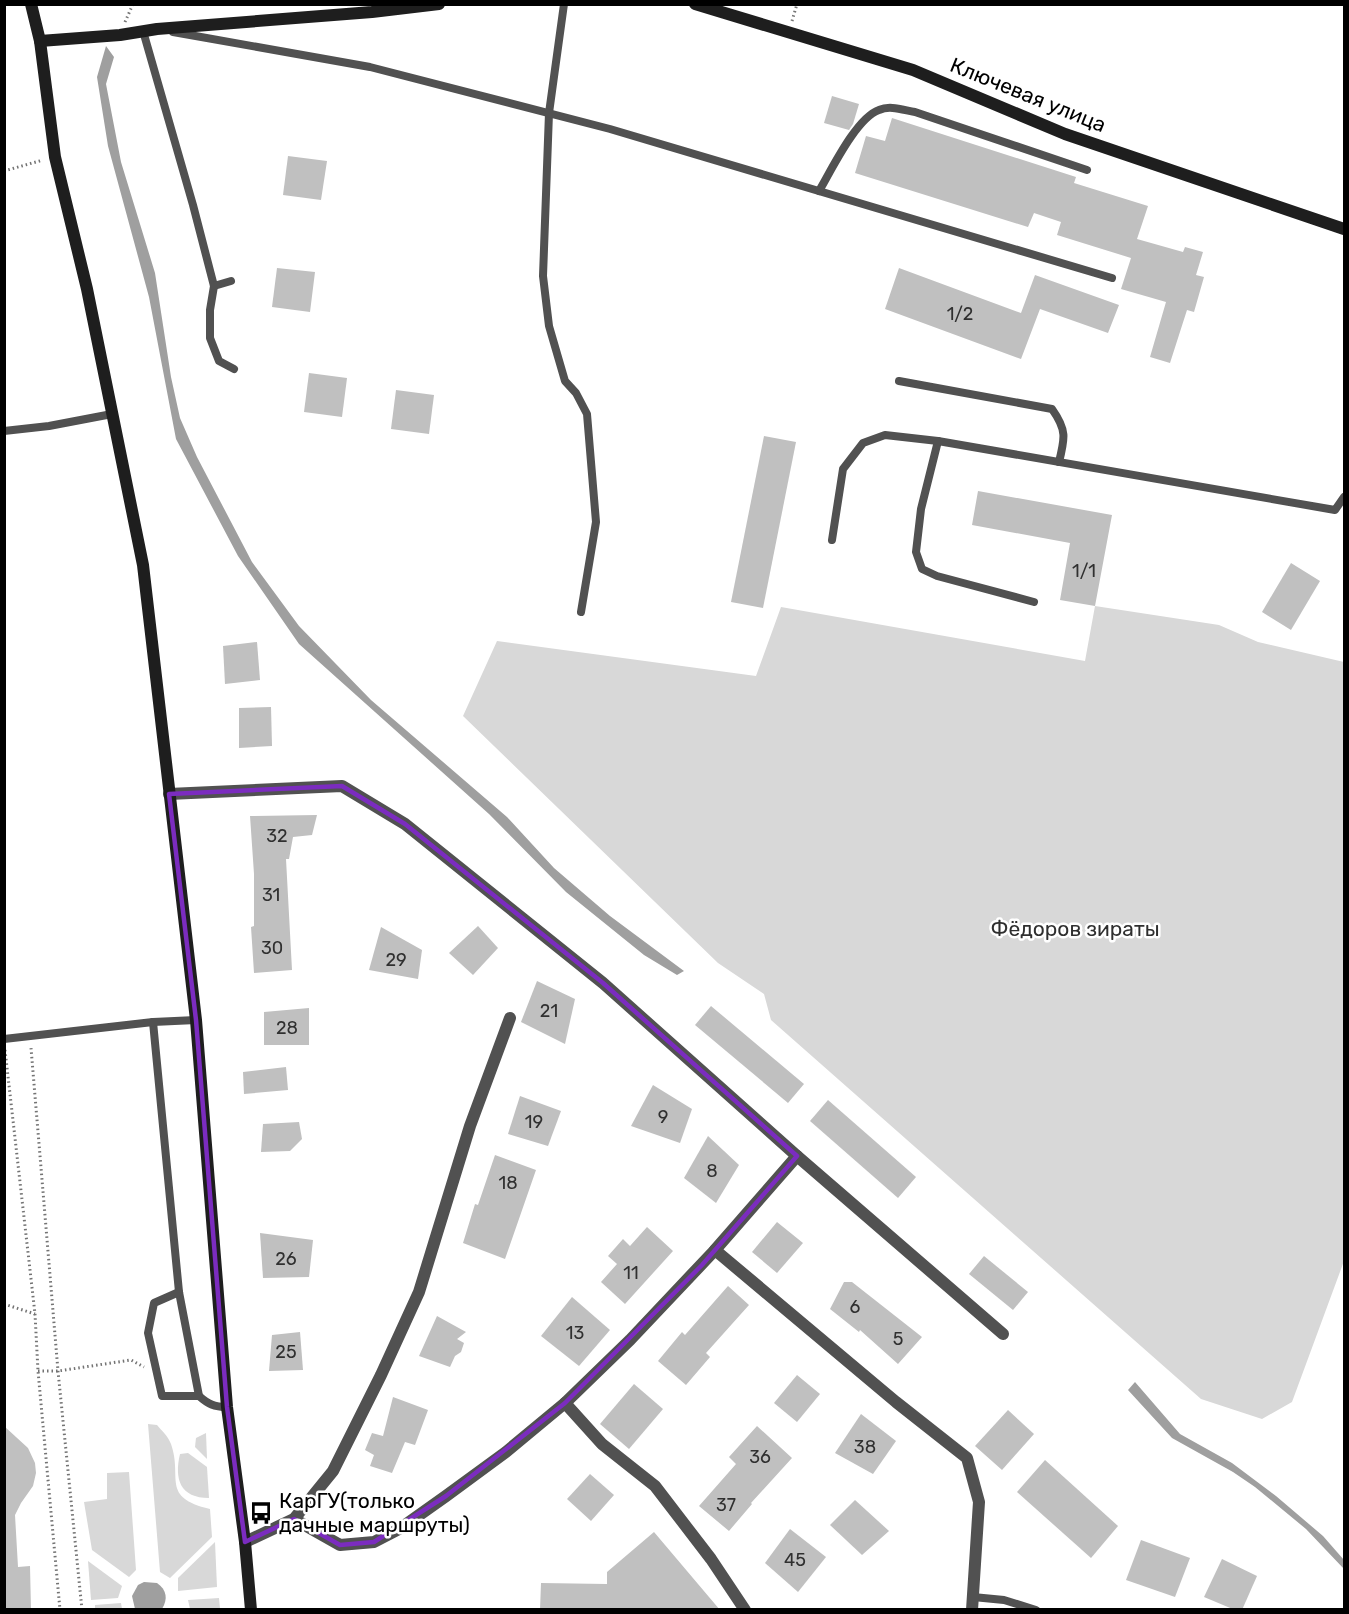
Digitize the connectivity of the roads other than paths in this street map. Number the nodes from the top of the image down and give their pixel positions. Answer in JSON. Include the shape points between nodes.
{"nodes":[{"id":1,"x":31,"y":4,"type":"edge"},
{"id":2,"x":439,"y":4,"type":"edge"},
{"id":3,"x":564,"y":4,"type":"edge"},
{"id":4,"x":695,"y":4,"type":"edge"},
{"id":5,"x":157,"y":29,"type":"junction"},
{"id":6,"x":143,"y":31,"type":"junction"},
{"id":7,"x":40,"y":41,"type":"junction"},
{"id":8,"x":549,"y":113,"type":"junction"},
{"id":9,"x":1087,"y":170,"type":"dead end"},
{"id":10,"x":819,"y":191,"type":"junction"},
{"id":11,"x":1344,"y":229,"type":"edge"},
{"id":12,"x":1112,"y":278,"type":"dead end"},
{"id":13,"x":231,"y":281,"type":"dead end"},
{"id":14,"x":214,"y":286,"type":"junction"},
{"id":15,"x":234,"y":369,"type":"dead end"},
{"id":16,"x":899,"y":381,"type":"dead end"},
{"id":17,"x":112,"y":414,"type":"junction"},
{"id":18,"x":4,"y":431,"type":"edge"},
{"id":19,"x":938,"y":441,"type":"junction"},
{"id":20,"x":1059,"y":462,"type":"junction"},
{"id":21,"x":1344,"y":498,"type":"edge"},
{"id":22,"x":1335,"y":510,"type":"junction"},
{"id":23,"x":1344,"y":512,"type":"edge"},
{"id":24,"x":832,"y":540,"type":"dead end"},
{"id":25,"x":1034,"y":602,"type":"dead end"},
{"id":26,"x":581,"y":612,"type":"dead end"},
{"id":27,"x":169,"y":794,"type":"junction"},
{"id":28,"x":510,"y":1018,"type":"dead end"},
{"id":29,"x":196,"y":1020,"type":"junction"},
{"id":30,"x":153,"y":1022,"type":"junction"},
{"id":31,"x":4,"y":1040,"type":"edge"},
{"id":32,"x":797,"y":1156,"type":"junction"},
{"id":33,"x":715,"y":1250,"type":"junction"},
{"id":34,"x":179,"y":1292,"type":"junction"},
{"id":35,"x":1003,"y":1334,"type":"dead end"},
{"id":36,"x":199,"y":1396,"type":"junction"},
{"id":37,"x":566,"y":1403,"type":"junction"},
{"id":38,"x":227,"y":1407,"type":"junction"},
{"id":39,"x":294,"y":1519,"type":"junction"},
{"id":40,"x":245,"y":1542,"type":"junction"},
{"id":41,"x":972,"y":1603,"type":"edge"},
{"id":42,"x":251,"y":1610,"type":"edge"},
{"id":43,"x":745,"y":1610,"type":"edge"},
{"id":44,"x":1036,"y":1610,"type":"edge"}],
"edges":[{"from":1,"to":7,"type":"street"},
{"from":2,"to":5,"type":"street"},
{"from":3,"to":8,"type":"lane"},
{"from":4,"to":11,"type":"street","name":"Ключевая улица","via":[[913,70],[1065,134]]},
{"from":5,"to":6,"type":"street"},
{"from":5,"to":8,"type":"lane","via":[[370,67]]},
{"from":6,"to":7,"type":"street"},
{"from":6,"to":14,"type":"lane"},
{"from":7,"to":17,"type":"street","via":[[55,157]]},
{"from":8,"to":10,"type":"lane"},
{"from":8,"to":26,"type":"lane","via":[[543,276],[548,316],[565,381],[587,414],[596,522]]},
{"from":9,"to":10,"type":"lane","via":[[890,107],[877,110],[864,121],[846,143]]},
{"from":10,"to":12,"type":"lane"},
{"from":13,"to":14,"type":"lane"},
{"from":14,"to":15,"type":"lane","via":[[210,338],[219,361]]},
{"from":16,"to":20,"type":"lane","via":[[1052,409],[1062,423],[1065,438]]},
{"from":17,"to":18,"type":"lane"},
{"from":17,"to":27,"type":"street","via":[[143,565]]},
{"from":19,"to":20,"type":"lane"},
{"from":19,"to":24,"type":"lane","via":[[885,435],[863,442],[843,469]]},
{"from":19,"to":25,"type":"lane","via":[[921,509],[916,552],[922,569]]},
{"from":20,"to":22,"type":"lane"},
{"from":21,"to":22,"type":"lane"},
{"from":22,"to":23,"type":"lane"},
{"from":27,"to":29,"type":"street"},
{"from":27,"to":32,"type":"street","via":[[342,786],[405,824],[595,976]]},
{"from":28,"to":39,"type":"street","via":[[470,1126],[419,1292],[333,1471]]},
{"from":29,"to":30,"type":"lane"},
{"from":29,"to":38,"type":"street"},
{"from":30,"to":31,"type":"lane"},
{"from":30,"to":34,"type":"lane"},
{"from":32,"to":33,"type":"street"},
{"from":32,"to":35,"type":"street"},
{"from":33,"to":37,"type":"street"},
{"from":33,"to":41,"type":"street","via":[[966,1458],[979,1502]]},
{"from":34,"to":36,"type":"lane"},
{"from":34,"to":36,"type":"lane","via":[[154,1303],[148,1333],[162,1396]]},
{"from":36,"to":38,"type":"lane","via":[[215,1407]]},
{"from":37,"to":39,"type":"street","via":[[463,1484],[401,1528],[374,1542],[340,1545]]},
{"from":37,"to":43,"type":"street","via":[[602,1444],[654,1486]]},
{"from":38,"to":40,"type":"street"},
{"from":39,"to":40,"type":"street"},
{"from":40,"to":42,"type":"street"},
{"from":41,"to":44,"type":"lane","via":[[1004,1600]]}]}
